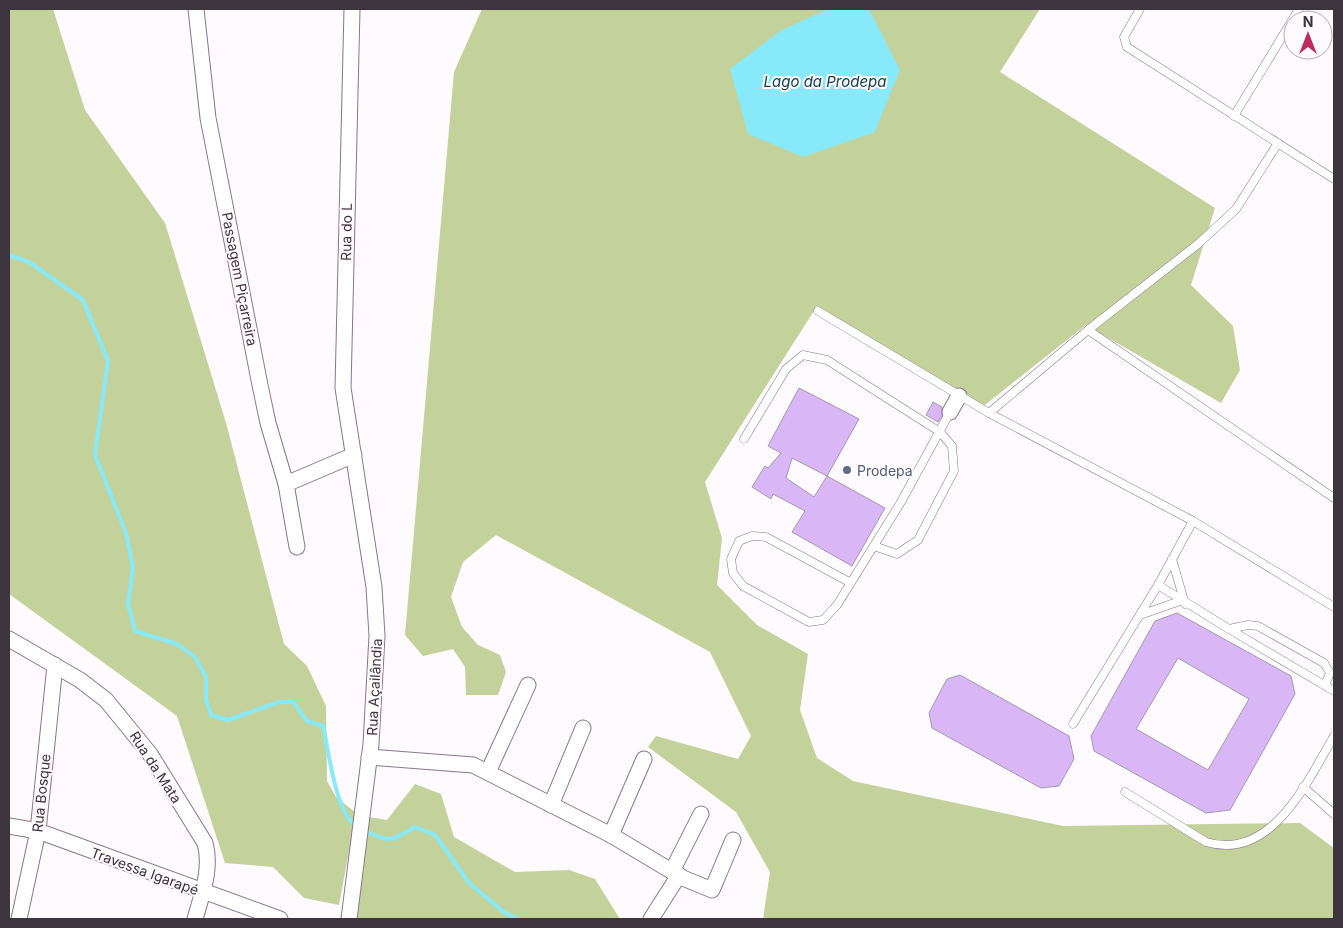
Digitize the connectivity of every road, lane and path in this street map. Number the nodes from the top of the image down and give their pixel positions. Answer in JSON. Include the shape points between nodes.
{"nodes":[{"id":1,"x":196,"y":9,"type":"edge"},
{"id":2,"x":352,"y":9,"type":"edge"},
{"id":3,"x":1140,"y":9,"type":"edge"},
{"id":4,"x":1299,"y":9,"type":"edge"},
{"id":5,"x":1234,"y":116,"type":"junction"},
{"id":6,"x":1278,"y":143,"type":"junction"},
{"id":7,"x":1334,"y":179,"type":"edge"},
{"id":8,"x":818,"y":311,"type":"dead end"},
{"id":9,"x":1088,"y":330,"type":"junction"},
{"id":10,"x":959,"y":396,"type":"junction"},
{"id":11,"x":950,"y":412,"type":"joint"},
{"id":12,"x":989,"y":413,"type":"junction"},
{"id":13,"x":940,"y":432,"type":"junction"},
{"id":14,"x":744,"y":439,"type":"dead end"},
{"id":15,"x":354,"y":455,"type":"junction"},
{"id":16,"x":286,"y":484,"type":"junction"},
{"id":17,"x":1334,"y":498,"type":"edge"},
{"id":18,"x":1193,"y":521,"type":"junction"},
{"id":19,"x":874,"y":546,"type":"junction"},
{"id":20,"x":297,"y":547,"type":"dead end"},
{"id":21,"x":1172,"y":559,"type":"junction"},
{"id":22,"x":851,"y":583,"type":"junction"},
{"id":23,"x":1158,"y":585,"type":"junction"},
{"id":24,"x":1183,"y":603,"type":"junction"},
{"id":25,"x":1334,"y":607,"type":"edge"},
{"id":26,"x":1140,"y":615,"type":"junction"},
{"id":27,"x":1228,"y":629,"type":"junction"},
{"id":28,"x":9,"y":639,"type":"edge"},
{"id":29,"x":55,"y":665,"type":"junction"},
{"id":30,"x":528,"y":685,"type":"dead end"},
{"id":31,"x":1325,"y":686,"type":"junction"},
{"id":32,"x":1334,"y":691,"type":"edge"},
{"id":33,"x":1073,"y":724,"type":"dead end"},
{"id":34,"x":583,"y":728,"type":"dead end"},
{"id":35,"x":1334,"y":736,"type":"edge"},
{"id":36,"x":369,"y":757,"type":"junction"},
{"id":37,"x":644,"y":759,"type":"dead end"},
{"id":38,"x":488,"y":772,"type":"junction"},
{"id":39,"x":1303,"y":787,"type":"junction"},
{"id":40,"x":1125,"y":792,"type":"dead end"},
{"id":41,"x":552,"y":805,"type":"junction"},
{"id":42,"x":701,"y":814,"type":"dead end"},
{"id":43,"x":1334,"y":814,"type":"edge"},
{"id":44,"x":9,"y":826,"type":"edge"},
{"id":45,"x":38,"y":831,"type":"junction"},
{"id":46,"x":611,"y":835,"type":"junction"},
{"id":47,"x":733,"y":840,"type":"dead end"},
{"id":48,"x":676,"y":873,"type":"junction"},
{"id":49,"x":202,"y":892,"type":"junction"},
{"id":50,"x":19,"y":919,"type":"edge"},
{"id":51,"x":195,"y":919,"type":"edge"},
{"id":52,"x":280,"y":919,"type":"edge"},
{"id":53,"x":349,"y":919,"type":"edge"},
{"id":54,"x":651,"y":919,"type":"edge"}],
"edges":[{"from":1,"to":16,"type":"street","name":"Passagem Piçarreira","via":[[208,118],[268,423]]},
{"from":2,"to":15,"type":"street","name":"Rua do L","via":[[343,388]]},
{"from":3,"to":5,"type":"lane","via":[[1124,37],[1126,47]]},
{"from":4,"to":5,"type":"lane"},
{"from":5,"to":6,"type":"lane"},
{"from":6,"to":7,"type":"lane"},
{"from":6,"to":9,"type":"lane","via":[[1236,209],[1198,244]]},
{"from":8,"to":10,"type":"lane"},
{"from":9,"to":12,"type":"lane"},
{"from":9,"to":17,"type":"lane"},
{"from":10,"to":11,"type":"street"},
{"from":10,"to":12,"type":"lane"},
{"from":11,"to":13,"type":"lane"},
{"from":12,"to":18,"type":"lane"},
{"from":13,"to":14,"type":"lane","via":[[827,360],[803,355],[786,369]]},
{"from":13,"to":19,"type":"lane"},
{"from":13,"to":19,"type":"lane","via":[[952,446],[954,471],[918,540],[897,554]]},
{"from":15,"to":16,"type":"street"},
{"from":15,"to":36,"type":"street","name":"Rua Açailândia","via":[[374,587],[377,636]]},
{"from":16,"to":20,"type":"street","name":"Passagem Piçarreira"},
{"from":18,"to":21,"type":"lane"},
{"from":18,"to":25,"type":"lane"},
{"from":19,"to":22,"type":"lane"},
{"from":21,"to":23,"type":"lane"},
{"from":21,"to":24,"type":"lane"},
{"from":22,"to":22,"type":"lane","via":[[824,620],[809,622],[743,586],[733,573],[731,559],[739,541],[752,536],[766,538]]},
{"from":23,"to":24,"type":"lane"},
{"from":23,"to":26,"type":"lane"},
{"from":24,"to":26,"type":"lane"},
{"from":24,"to":27,"type":"lane"},
{"from":26,"to":33,"type":"lane"},
{"from":27,"to":31,"type":"lane"},
{"from":27,"to":31,"type":"lane","via":[[1258,626],[1324,663],[1330,673]]},
{"from":28,"to":29,"type":"street","name":"Rua da Mata"},
{"from":29,"to":45,"type":"street","name":"Rua Bosque"},
{"from":29,"to":49,"type":"street","name":"Rua da Mata","via":[[106,700],[150,754],[204,843],[208,864]]},
{"from":30,"to":38,"type":"street"},
{"from":31,"to":32,"type":"lane"},
{"from":34,"to":41,"type":"street"},
{"from":35,"to":39,"type":"lane"},
{"from":36,"to":38,"type":"street","via":[[473,765]]},
{"from":36,"to":53,"type":"street","name":"Rua Açailândia"},
{"from":37,"to":46,"type":"street"},
{"from":38,"to":41,"type":"street"},
{"from":39,"to":40,"type":"lane","via":[[1285,816],[1269,829],[1250,839],[1217,845],[1206,842]]},
{"from":39,"to":43,"type":"lane"},
{"from":41,"to":46,"type":"street"},
{"from":42,"to":48,"type":"street"},
{"from":44,"to":45,"type":"street","name":"Travessa Igarapé"},
{"from":45,"to":49,"type":"street","name":"Travessa Igarapé"},
{"from":45,"to":50,"type":"street","name":"Rua Bosque"},
{"from":46,"to":48,"type":"street"},
{"from":47,"to":48,"type":"street","via":[[712,890]]},
{"from":48,"to":54,"type":"street"},
{"from":49,"to":51,"type":"street","name":"Rua da Mata"},
{"from":49,"to":52,"type":"street","name":"Travessa Igarapé"}]}
